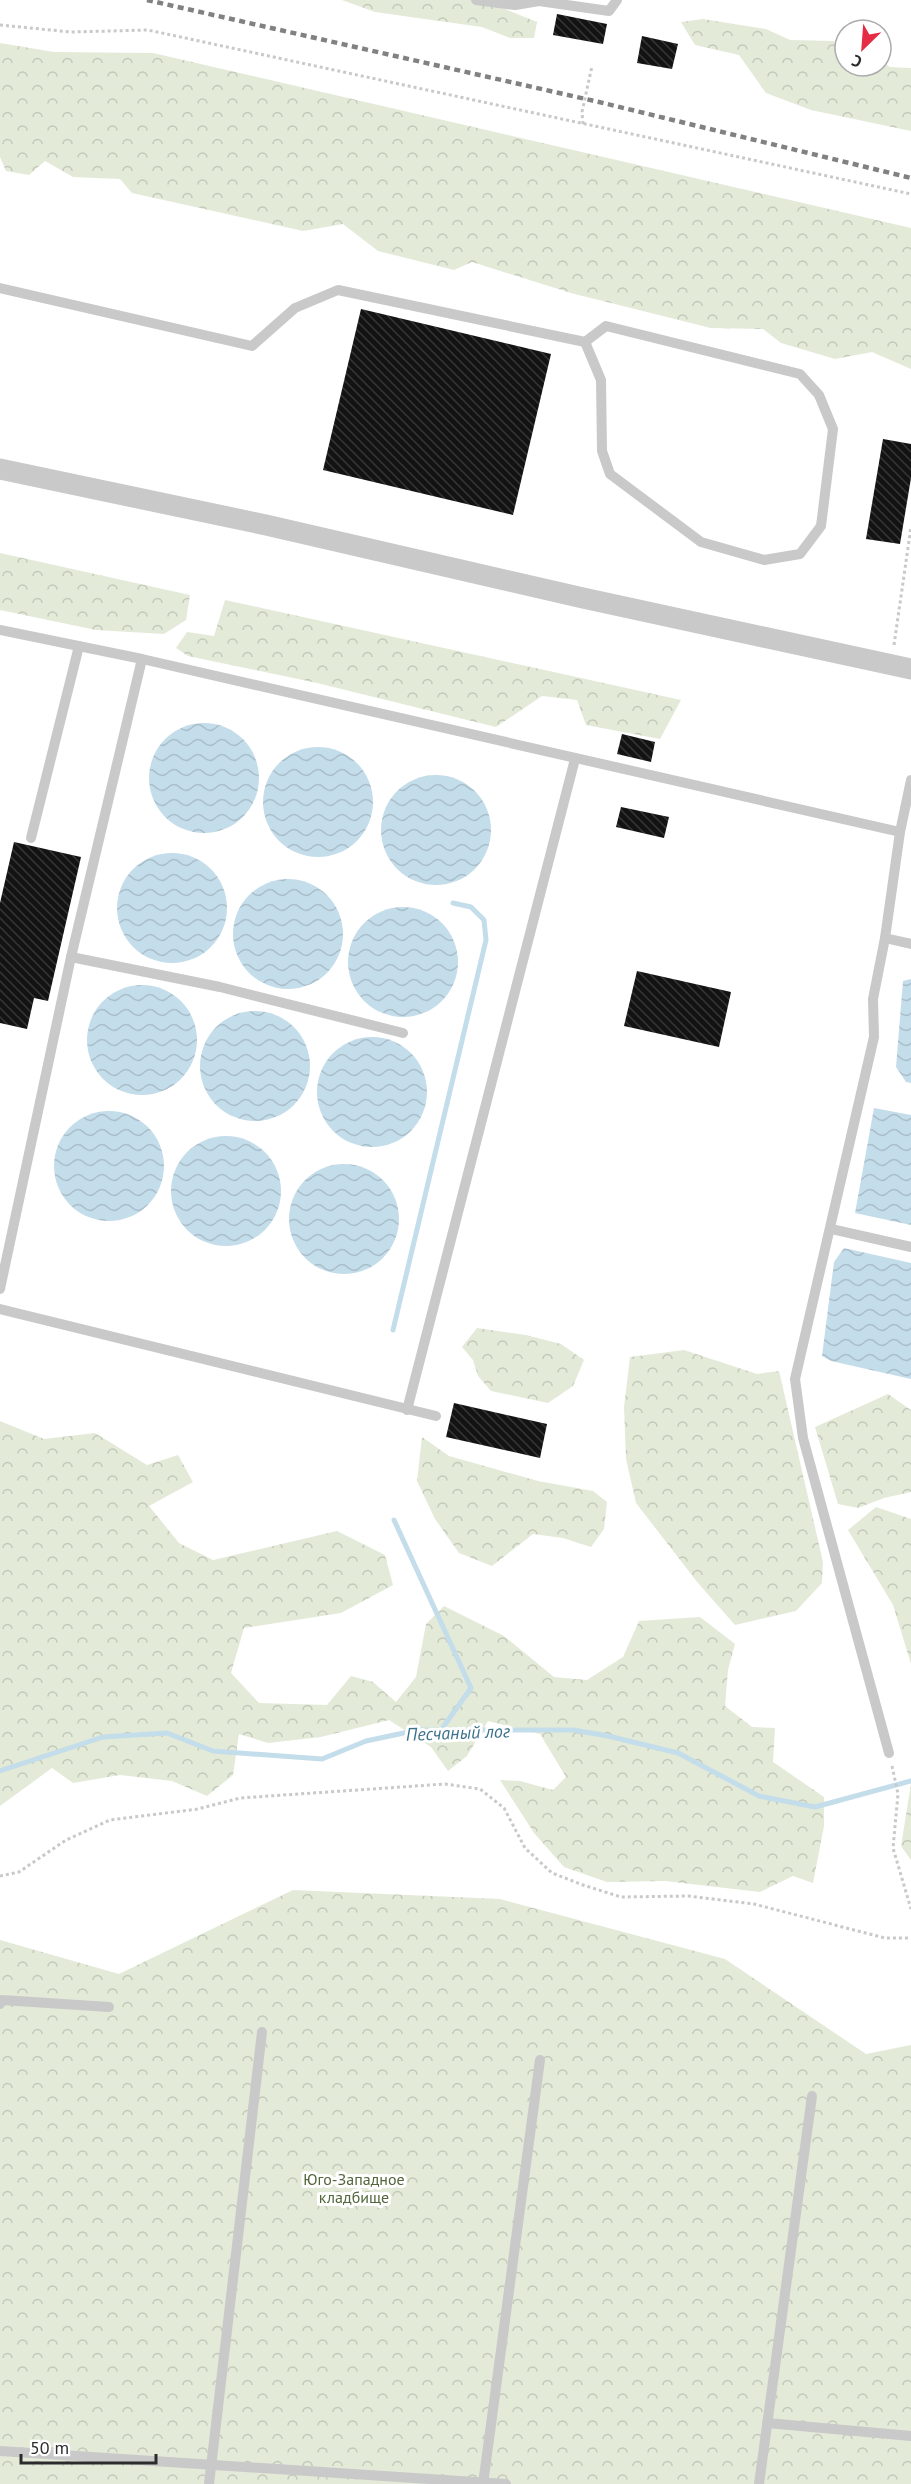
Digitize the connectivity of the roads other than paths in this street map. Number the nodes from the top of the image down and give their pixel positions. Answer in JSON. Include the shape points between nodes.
{"nodes":[{"id":1,"x":476,"y":0,"type":"edge"},
{"id":2,"x":617,"y":0,"type":"edge"},
{"id":3,"x":0,"y":288,"type":"edge"},
{"id":4,"x":585,"y":342,"type":"junction"},
{"id":5,"x":0,"y":469,"type":"edge"},
{"id":6,"x":0,"y":630,"type":"edge"},
{"id":7,"x":79,"y":646,"type":"junction"},
{"id":8,"x":142,"y":659,"type":"junction"},
{"id":9,"x":901,"y":667,"type":"edge"},
{"id":10,"x":575,"y":759,"type":"junction"},
{"id":11,"x":911,"y":780,"type":"edge"},
{"id":12,"x":900,"y":832,"type":"junction"},
{"id":13,"x":31,"y":838,"type":"dead end"},
{"id":14,"x":885,"y":938,"type":"junction"},
{"id":15,"x":911,"y":944,"type":"edge"},
{"id":16,"x":71,"y":957,"type":"junction"},
{"id":17,"x":404,"y":1033,"type":"dead end"},
{"id":18,"x":832,"y":1229,"type":"junction"},
{"id":19,"x":911,"y":1247,"type":"edge"},
{"id":20,"x":0,"y":1289,"type":"edge"},
{"id":21,"x":0,"y":1309,"type":"edge"},
{"id":22,"x":407,"y":1410,"type":"junction"},
{"id":23,"x":436,"y":1416,"type":"dead end"},
{"id":24,"x":889,"y":1753,"type":"road end"},
{"id":25,"x":0,"y":2004,"type":"edge"},
{"id":26,"x":109,"y":2007,"type":"dead end"},
{"id":27,"x":262,"y":2032,"type":"dead end"},
{"id":28,"x":540,"y":2060,"type":"dead end"},
{"id":29,"x":812,"y":2096,"type":"dead end"},
{"id":30,"x":767,"y":2423,"type":"junction"},
{"id":31,"x":911,"y":2436,"type":"edge"},
{"id":32,"x":0,"y":2451,"type":"edge"},
{"id":33,"x":211,"y":2464,"type":"junction"},
{"id":34,"x":483,"y":2483,"type":"edge"},
{"id":35,"x":209,"y":2484,"type":"edge"},
{"id":36,"x":506,"y":2484,"type":"edge"},
{"id":37,"x":759,"y":2484,"type":"edge"}],
"edges":[{"from":1,"to":2,"type":"lane","via":[[515,5],[539,1],[609,11]]},
{"from":3,"to":4,"type":"lane","via":[[252,346],[295,308],[338,290]]},
{"from":4,"to":4,"type":"lane","via":[[601,380],[602,451],[610,474],[701,542],[764,560],[800,554],[821,526],[833,429],[819,395],[800,374],[606,326]]},
{"from":5,"to":9,"type":"street"},
{"from":6,"to":7,"type":"lane"},
{"from":7,"to":8,"type":"lane"},
{"from":7,"to":13,"type":"lane"},
{"from":8,"to":10,"type":"lane"},
{"from":8,"to":16,"type":"lane"},
{"from":10,"to":12,"type":"lane"},
{"from":10,"to":22,"type":"lane"},
{"from":11,"to":12,"type":"lane"},
{"from":12,"to":14,"type":"lane"},
{"from":14,"to":15,"type":"lane"},
{"from":14,"to":18,"type":"lane","via":[[873,999],[874,1037]]},
{"from":16,"to":17,"type":"lane","via":[[220,987]]},
{"from":16,"to":20,"type":"lane"},
{"from":18,"to":19,"type":"lane"},
{"from":18,"to":24,"type":"lane","via":[[795,1379],[803,1438]]},
{"from":21,"to":22,"type":"lane"},
{"from":22,"to":23,"type":"lane"},
{"from":25,"to":26,"type":"lane","via":[[2,2000]]},
{"from":27,"to":33,"type":"lane"},
{"from":28,"to":34,"type":"lane"},
{"from":29,"to":30,"type":"lane"},
{"from":30,"to":31,"type":"lane"},
{"from":30,"to":37,"type":"lane"},
{"from":32,"to":33,"type":"lane"},
{"from":33,"to":34,"type":"lane"},
{"from":33,"to":35,"type":"lane"},
{"from":34,"to":36,"type":"lane"}]}
